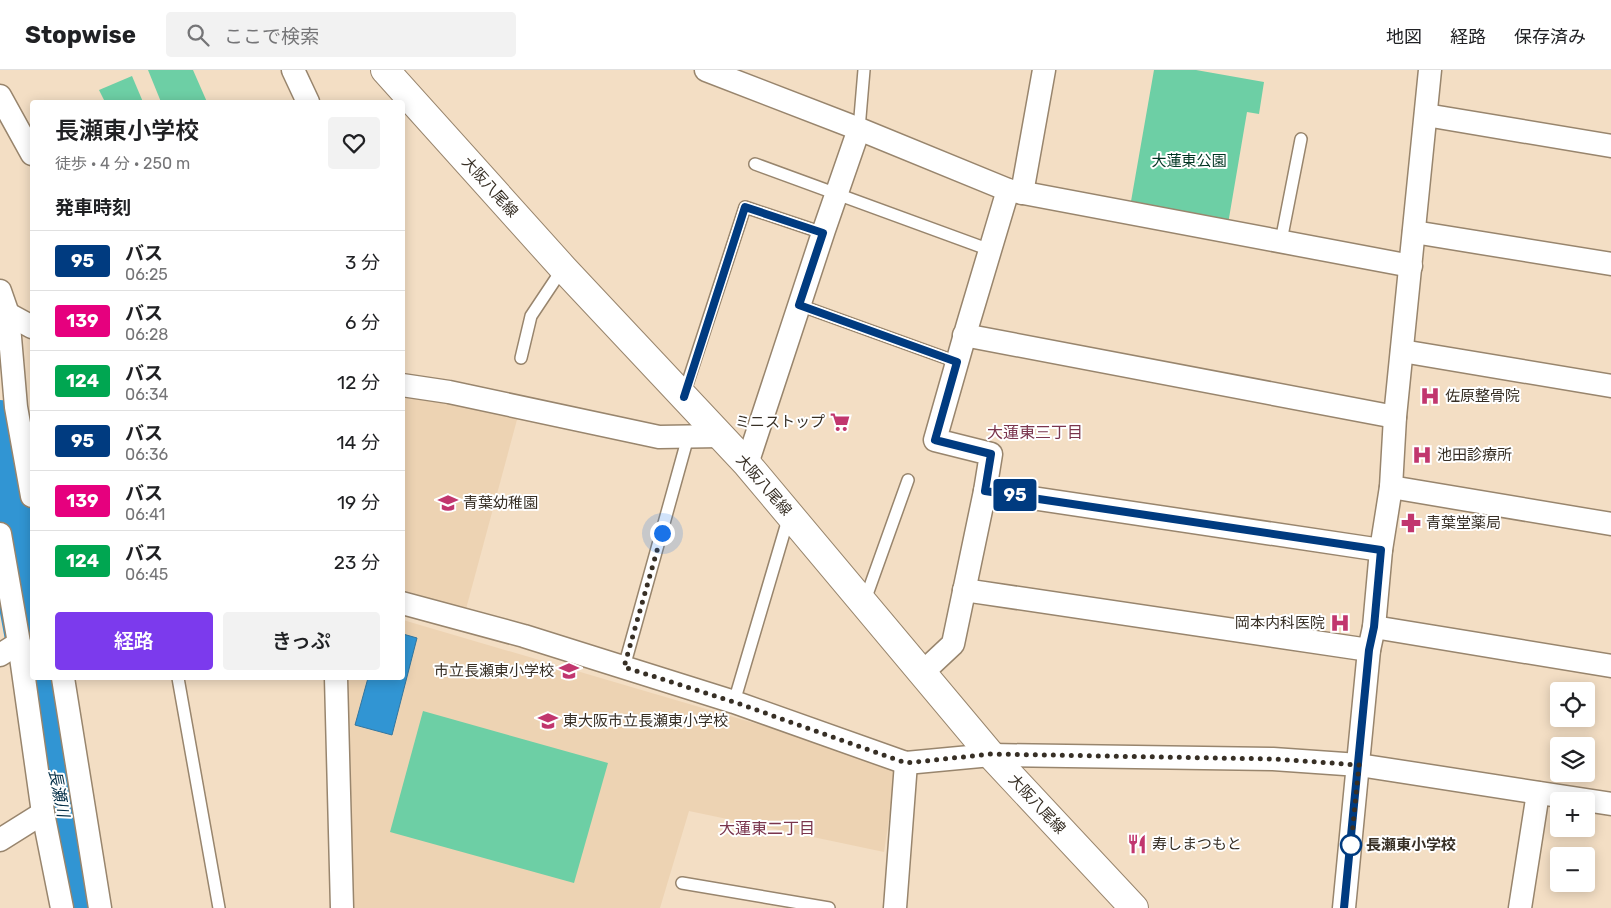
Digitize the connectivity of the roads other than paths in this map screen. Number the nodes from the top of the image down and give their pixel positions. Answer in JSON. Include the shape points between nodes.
{"nodes":[{"id":1,"x":294,"y":70,"type":"edge"},
{"id":2,"x":385,"y":70,"type":"edge"},
{"id":3,"x":706,"y":70,"type":"edge"},
{"id":4,"x":864,"y":70,"type":"edge"},
{"id":5,"x":1044,"y":70,"type":"edge"},
{"id":6,"x":1430,"y":70,"type":"edge"},
{"id":7,"x":0,"y":96,"type":"edge"},
{"id":8,"x":307,"y":100,"type":"edge"},
{"id":9,"x":1426,"y":115,"type":"junction"},
{"id":10,"x":859,"y":129,"type":"junction"},
{"id":11,"x":1300,"y":139,"type":"dead end"},
{"id":12,"x":1611,"y":146,"type":"edge"},
{"id":13,"x":30,"y":150,"type":"edge"},
{"id":14,"x":755,"y":164,"type":"dead end"},
{"id":15,"x":1015,"y":191,"type":"junction"},
{"id":16,"x":836,"y":195,"type":"junction"},
{"id":17,"x":1414,"y":232,"type":"junction"},
{"id":18,"x":823,"y":233,"type":"junction"},
{"id":19,"x":1281,"y":241,"type":"junction"},
{"id":20,"x":990,"y":250,"type":"junction"},
{"id":21,"x":1611,"y":264,"type":"edge"},
{"id":22,"x":1411,"y":266,"type":"junction"},
{"id":23,"x":563,"y":268,"type":"junction"},
{"id":24,"x":0,"y":291,"type":"edge"},
{"id":25,"x":799,"y":305,"type":"junction"},
{"id":26,"x":4,"y":314,"type":"edge"},
{"id":27,"x":30,"y":326,"type":"edge"},
{"id":28,"x":964,"y":336,"type":"junction"},
{"id":29,"x":1402,"y":351,"type":"junction"},
{"id":30,"x":522,"y":358,"type":"dead end"},
{"id":31,"x":957,"y":362,"type":"junction"},
{"id":32,"x":405,"y":385,"type":"edge"},
{"id":33,"x":1611,"y":386,"type":"edge"},
{"id":34,"x":684,"y":397,"type":"junction"},
{"id":35,"x":1396,"y":417,"type":"junction"},
{"id":36,"x":720,"y":436,"type":"junction"},
{"id":37,"x":688,"y":437,"type":"junction"},
{"id":38,"x":746,"y":464,"type":"junction"},
{"id":39,"x":908,"y":480,"type":"dead end"},
{"id":40,"x":30,"y":485,"type":"edge"},
{"id":41,"x":1391,"y":487,"type":"junction"},
{"id":42,"x":985,"y":491,"type":"junction"},
{"id":43,"x":789,"y":515,"type":"junction"},
{"id":44,"x":1611,"y":524,"type":"edge"},
{"id":45,"x":0,"y":534,"type":"edge"},
{"id":46,"x":1381,"y":550,"type":"junction"},
{"id":47,"x":964,"y":590,"type":"junction"},
{"id":48,"x":864,"y":603,"type":"junction"},
{"id":49,"x":405,"y":604,"type":"edge"},
{"id":50,"x":1374,"y":627,"type":"junction"},
{"id":51,"x":9,"y":649,"type":"edge"},
{"id":52,"x":1369,"y":650,"type":"junction"},
{"id":53,"x":1611,"y":666,"type":"edge"},
{"id":54,"x":624,"y":667,"type":"junction"},
{"id":55,"x":922,"y":673,"type":"junction"},
{"id":56,"x":63,"y":680,"type":"edge"},
{"id":57,"x":178,"y":680,"type":"edge"},
{"id":58,"x":336,"y":680,"type":"edge"},
{"id":59,"x":734,"y":702,"type":"junction"},
{"id":60,"x":991,"y":754,"type":"junction"},
{"id":61,"x":906,"y":763,"type":"junction"},
{"id":62,"x":1359,"y":765,"type":"junction"},
{"id":63,"x":1538,"y":793,"type":"junction"},
{"id":64,"x":1611,"y":804,"type":"edge"},
{"id":65,"x":43,"y":812,"type":"junction"},
{"id":66,"x":0,"y":840,"type":"edge"},
{"id":67,"x":682,"y":882,"type":"dead end"},
{"id":68,"x":62,"y":908,"type":"edge"},
{"id":69,"x":100,"y":908,"type":"edge"},
{"id":70,"x":219,"y":908,"type":"edge"},
{"id":71,"x":342,"y":908,"type":"edge"},
{"id":72,"x":829,"y":908,"type":"edge"},
{"id":73,"x":895,"y":908,"type":"edge"},
{"id":74,"x":1134,"y":908,"type":"edge"},
{"id":75,"x":1344,"y":908,"type":"edge"},
{"id":76,"x":1520,"y":908,"type":"edge"}],
"edges":[{"from":1,"to":8,"type":"street"},
{"from":2,"to":23,"type":"main road","name":"大阪八尾線"},
{"from":3,"to":10,"type":"street"},
{"from":4,"to":10,"type":"lane"},
{"from":5,"to":15,"type":"street"},
{"from":6,"to":9,"type":"street"},
{"from":7,"to":13,"type":"street"},
{"from":9,"to":12,"type":"street"},
{"from":9,"to":17,"type":"street"},
{"from":10,"to":15,"type":"street"},
{"from":10,"to":16,"type":"street"},
{"from":11,"to":19,"type":"lane"},
{"from":14,"to":16,"type":"lane"},
{"from":15,"to":19,"type":"street"},
{"from":15,"to":20,"type":"street"},
{"from":16,"to":18,"type":"street"},
{"from":16,"to":20,"type":"lane"},
{"from":17,"to":21,"type":"street"},
{"from":17,"to":22,"type":"street"},
{"from":18,"to":25,"type":"street"},
{"from":18,"to":34,"type":"lane","via":[[745,207]]},
{"from":19,"to":22,"type":"street"},
{"from":20,"to":28,"type":"street"},
{"from":22,"to":29,"type":"street"},
{"from":23,"to":30,"type":"lane","via":[[531,316]]},
{"from":23,"to":34,"type":"main road","name":"大阪八尾線"},
{"from":24,"to":26,"type":"street"},
{"from":25,"to":31,"type":"lane"},
{"from":25,"to":38,"type":"street"},
{"from":26,"to":27,"type":"street"},
{"from":26,"to":40,"type":"street"},
{"from":28,"to":31,"type":"street"},
{"from":28,"to":35,"type":"street"},
{"from":29,"to":33,"type":"street"},
{"from":29,"to":35,"type":"street"},
{"from":31,"to":42,"type":"street","via":[[935,440],[991,454]]},
{"from":32,"to":37,"type":"street","via":[[659,437]]},
{"from":34,"to":36,"type":"main road","name":"大阪八尾線"},
{"from":35,"to":41,"type":"street"},
{"from":36,"to":37,"type":"street"},
{"from":36,"to":38,"type":"main road","name":"大阪八尾線"},
{"from":37,"to":54,"type":"lane"},
{"from":38,"to":43,"type":"main road","name":"大阪八尾線"},
{"from":39,"to":48,"type":"lane"},
{"from":41,"to":44,"type":"street"},
{"from":41,"to":46,"type":"street"},
{"from":42,"to":46,"type":"street"},
{"from":42,"to":47,"type":"street"},
{"from":43,"to":48,"type":"main road","name":"大阪八尾線"},
{"from":43,"to":59,"type":"lane"},
{"from":45,"to":51,"type":"street"},
{"from":46,"to":50,"type":"street"},
{"from":47,"to":52,"type":"street"},
{"from":47,"to":55,"type":"street","via":[[953,644]]},
{"from":48,"to":55,"type":"main road","name":"大阪八尾線"},
{"from":49,"to":54,"type":"street"},
{"from":50,"to":52,"type":"street"},
{"from":50,"to":53,"type":"street"},
{"from":51,"to":65,"type":"street"},
{"from":52,"to":62,"type":"street"},
{"from":54,"to":59,"type":"street"},
{"from":55,"to":60,"type":"main road","name":"大阪八尾線"},
{"from":56,"to":69,"type":"street"},
{"from":57,"to":70,"type":"lane"},
{"from":58,"to":71,"type":"street"},
{"from":59,"to":61,"type":"street"},
{"from":60,"to":61,"type":"street"},
{"from":60,"to":62,"type":"street","via":[[1273,759]]},
{"from":60,"to":74,"type":"main road","name":"大阪八尾線"},
{"from":61,"to":73,"type":"street"},
{"from":62,"to":63,"type":"street"},
{"from":62,"to":75,"type":"street"},
{"from":63,"to":64,"type":"street"},
{"from":63,"to":76,"type":"street"},
{"from":65,"to":66,"type":"street"},
{"from":65,"to":68,"type":"street"},
{"from":67,"to":72,"type":"lane"}]}
